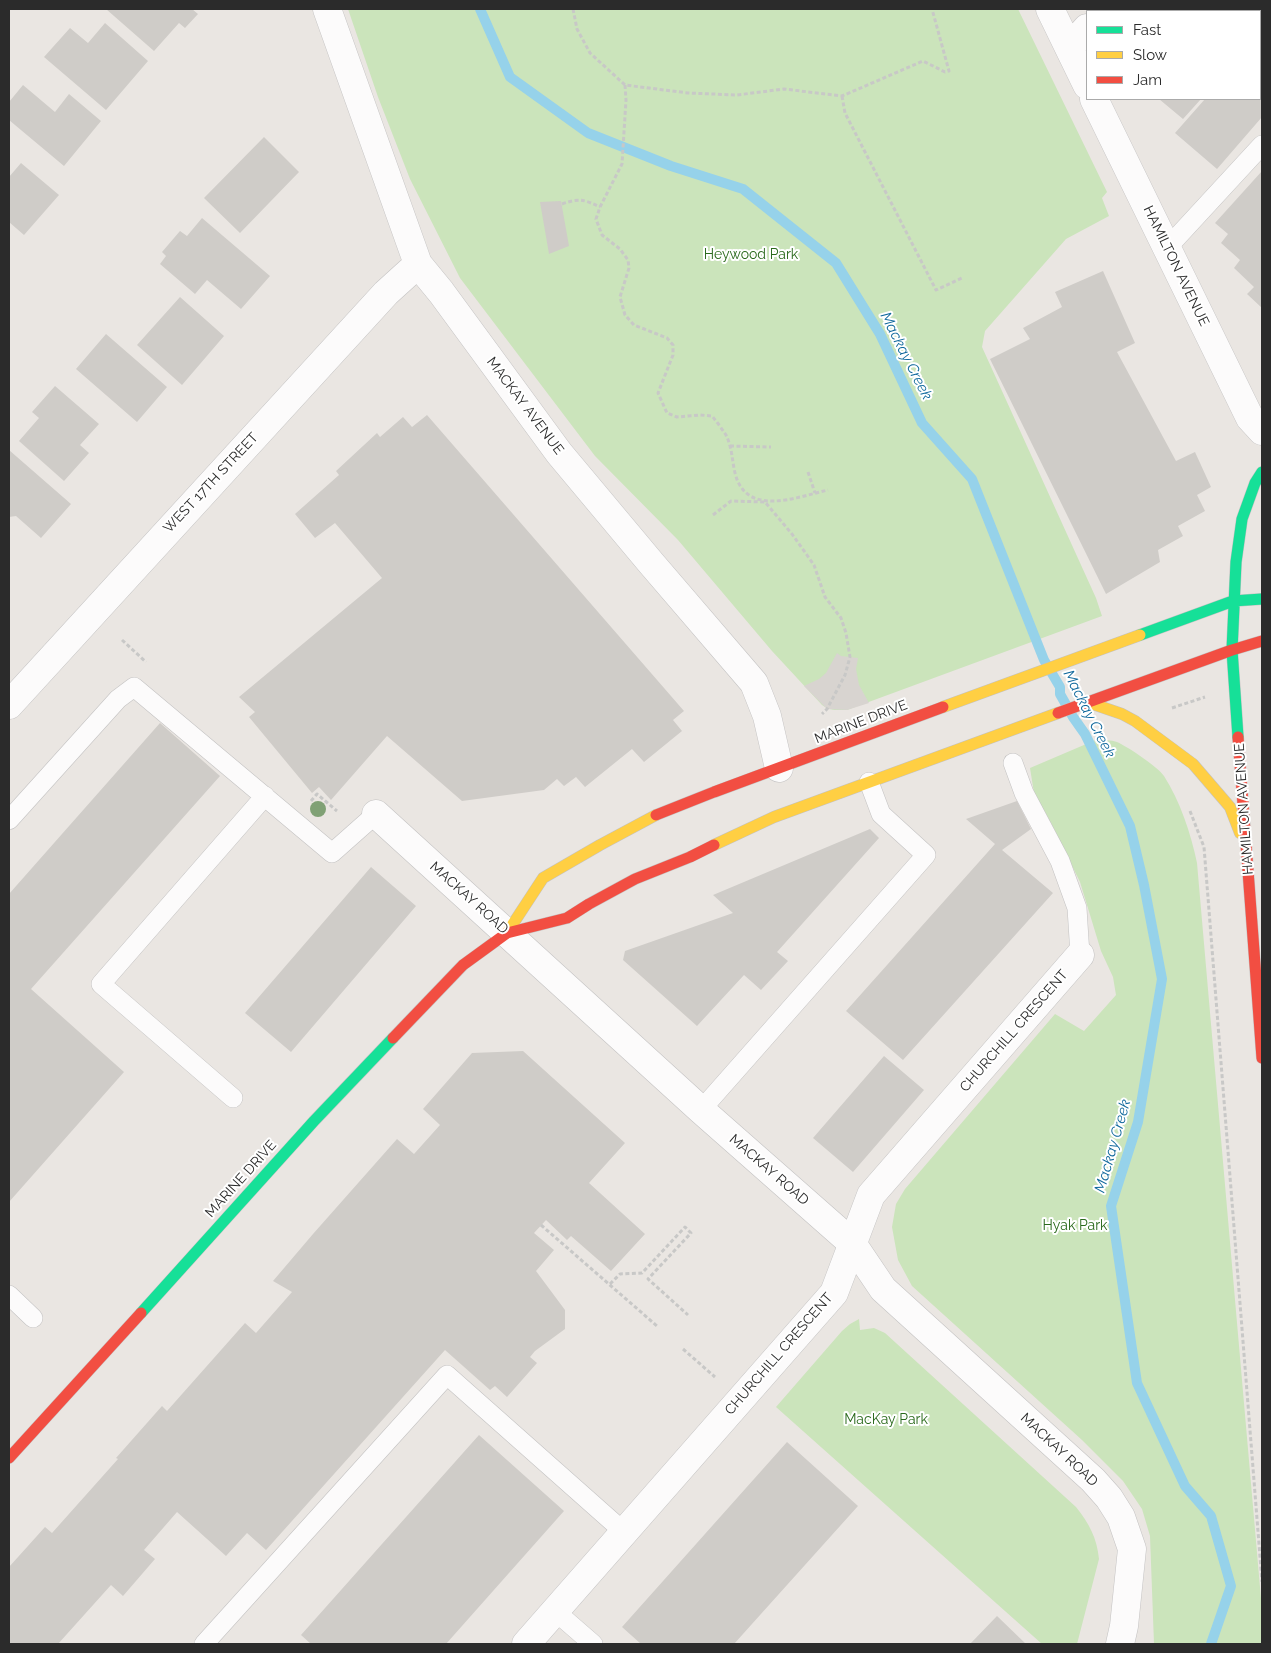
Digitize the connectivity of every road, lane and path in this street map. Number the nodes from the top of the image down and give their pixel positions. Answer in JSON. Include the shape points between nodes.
{"nodes":[{"id":1,"x":327,"y":9,"type":"edge"},
{"id":2,"x":573,"y":9,"type":"edge"},
{"id":3,"x":932,"y":9,"type":"edge"},
{"id":4,"x":1050,"y":9,"type":"edge"},
{"id":5,"x":1086,"y":29,"type":"edge"},
{"id":6,"x":1069,"y":48,"type":"junction"},
{"id":7,"x":1086,"y":83,"type":"edge"},
{"id":8,"x":625,"y":85,"type":"junction"},
{"id":9,"x":842,"y":96,"type":"junction"},
{"id":10,"x":1094,"y":100,"type":"edge"},
{"id":11,"x":1262,"y":145,"type":"edge"},
{"id":12,"x":562,"y":204,"type":"dead end"},
{"id":13,"x":600,"y":207,"type":"junction"},
{"id":14,"x":1167,"y":248,"type":"junction"},
{"id":15,"x":418,"y":264,"type":"junction"},
{"id":16,"x":962,"y":278,"type":"dead end"},
{"id":17,"x":1262,"y":431,"type":"edge"},
{"id":18,"x":729,"y":446,"type":"junction"},
{"id":19,"x":771,"y":447,"type":"dead end"},
{"id":20,"x":808,"y":472,"type":"dead end"},
{"id":21,"x":1262,"y":472,"type":"edge"},
{"id":22,"x":828,"y":490,"type":"dead end"},
{"id":23,"x":816,"y":493,"type":"junction"},
{"id":24,"x":765,"y":502,"type":"junction"},
{"id":25,"x":713,"y":515,"type":"dead end"},
{"id":26,"x":1233,"y":601,"type":"junction"},
{"id":27,"x":1261,"y":603,"type":"edge"},
{"id":28,"x":1242,"y":634,"type":"dead end"},
{"id":29,"x":1262,"y":641,"type":"edge"},
{"id":30,"x":1232,"y":650,"type":"junction"},
{"id":31,"x":1205,"y":697,"type":"dead end"},
{"id":32,"x":1087,"y":702,"type":"junction"},
{"id":33,"x":9,"y":706,"type":"edge"},
{"id":34,"x":1171,"y":708,"type":"dead end"},
{"id":35,"x":822,"y":714,"type":"dead end"},
{"id":36,"x":1013,"y":763,"type":"dead end"},
{"id":37,"x":779,"y":768,"type":"junction"},
{"id":38,"x":869,"y":782,"type":"junction"},
{"id":39,"x":317,"y":794,"type":"dead end"},
{"id":40,"x":265,"y":796,"type":"junction"},
{"id":41,"x":1188,"y":805,"type":"dead end"},
{"id":42,"x":337,"y":811,"type":"dead end"},
{"id":43,"x":376,"y":814,"type":"joint"},
{"id":44,"x":9,"y":820,"type":"edge"},
{"id":45,"x":1255,"y":832,"type":"dead end"},
{"id":46,"x":1247,"y":850,"type":"junction"},
{"id":47,"x":507,"y":933,"type":"junction"},
{"id":48,"x":1080,"y":956,"type":"joint"},
{"id":49,"x":1262,"y":1058,"type":"edge"},
{"id":50,"x":233,"y":1098,"type":"dead end"},
{"id":51,"x":701,"y":1110,"type":"junction"},
{"id":52,"x":541,"y":1225,"type":"dead end"},
{"id":53,"x":852,"y":1243,"type":"junction"},
{"id":54,"x":610,"y":1284,"type":"junction"},
{"id":55,"x":9,"y":1295,"type":"edge"},
{"id":56,"x":688,"y":1315,"type":"dead end"},
{"id":57,"x":33,"y":1318,"type":"dead end"},
{"id":58,"x":658,"y":1326,"type":"dead end"},
{"id":59,"x":683,"y":1349,"type":"dead end"},
{"id":60,"x":715,"y":1377,"type":"dead end"},
{"id":61,"x":9,"y":1458,"type":"edge"},
{"id":62,"x":624,"y":1532,"type":"junction"},
{"id":63,"x":1262,"y":1582,"type":"edge"},
{"id":64,"x":556,"y":1612,"type":"junction"},
{"id":65,"x":204,"y":1644,"type":"edge"},
{"id":66,"x":526,"y":1644,"type":"edge"},
{"id":67,"x":593,"y":1644,"type":"edge"},
{"id":68,"x":1120,"y":1644,"type":"edge"}],
"edges":[{"from":1,"to":15,"type":"street","name":"MACKAY AVENUE"},
{"from":2,"to":8,"type":"path","via":[[577,28],[590,53]]},
{"from":3,"to":9,"type":"path","via":[[949,70],[945,72],[923,61]]},
{"from":4,"to":6,"type":"street"},
{"from":5,"to":6,"type":"street"},
{"from":6,"to":7,"type":"street"},
{"from":8,"to":9,"type":"path","via":[[688,93],[737,95],[784,89]]},
{"from":8,"to":13,"type":"path","via":[[622,164]]},
{"from":9,"to":16,"type":"path","via":[[844,113],[936,290]]},
{"from":10,"to":14,"type":"street","name":"HAMILTON AVENUE"},
{"from":11,"to":14,"type":"lane"},
{"from":12,"to":13,"type":"path","via":[[585,200]]},
{"from":13,"to":18,"type":"path","via":[[596,219],[602,235],[620,248],[628,260],[629,268],[620,297],[625,315],[634,324],[667,338],[673,345],[673,356],[658,393],[664,408],[677,417],[712,416]]},
{"from":14,"to":17,"type":"street","name":"HAMILTON AVENUE","via":[[1250,418]]},
{"from":15,"to":33,"type":"street","name":"WEST 17TH STREET","via":[[386,293]]},
{"from":15,"to":37,"type":"street","name":"MACKAY AVENUE","via":[[559,453],[754,683],[767,716]]},
{"from":18,"to":19,"type":"path"},
{"from":18,"to":24,"type":"path","via":[[741,487],[752,497]]},
{"from":20,"to":23,"type":"path"},
{"from":21,"to":26,"type":"main road","name":"HAMILTON AVENUE","via":[[1242,519]]},
{"from":22,"to":23,"type":"path"},
{"from":23,"to":24,"type":"path"},
{"from":24,"to":25,"type":"path","via":[[731,501]]},
{"from":24,"to":35,"type":"path","via":[[814,565],[824,596],[841,618],[846,633],[850,657],[845,675]]},
{"from":26,"to":27,"type":"main road","name":"MARINE DRIVE"},
{"from":26,"to":30,"type":"main road","name":"HAMILTON AVENUE"},
{"from":26,"to":37,"type":"main road","name":"MARINE DRIVE"},
{"from":28,"to":30,"type":"main road"},
{"from":29,"to":30,"type":"main road","name":"MARINE DRIVE"},
{"from":30,"to":32,"type":"main road","name":"MARINE DRIVE"},
{"from":30,"to":46,"type":"main road","name":"HAMILTON AVENUE"},
{"from":31,"to":34,"type":"path"},
{"from":32,"to":38,"type":"main road","name":"MARINE DRIVE"},
{"from":32,"to":46,"type":"main road","via":[[1136,721],[1193,764],[1230,807]]},
{"from":36,"to":48,"type":"lane","via":[[1024,793],[1060,861],[1077,908]]},
{"from":37,"to":47,"type":"main road","name":"MARINE DRIVE","via":[[655,816],[543,878]]},
{"from":38,"to":47,"type":"main road","name":"MARINE DRIVE","via":[[774,816],[690,857],[635,879],[567,918]]},
{"from":38,"to":51,"type":"lane","via":[[881,814],[926,855]]},
{"from":39,"to":42,"type":"path"},
{"from":40,"to":43,"type":"lane","via":[[332,853]]},
{"from":40,"to":44,"type":"lane","via":[[134,687],[118,699]]},
{"from":40,"to":50,"type":"lane","via":[[101,984]]},
{"from":41,"to":63,"type":"path","via":[[1204,847]]},
{"from":43,"to":47,"type":"street","name":"MACKAY ROAD"},
{"from":45,"to":46,"type":"main road"},
{"from":46,"to":49,"type":"main road","name":"HAMILTON AVENUE"},
{"from":47,"to":51,"type":"street","name":"MACKAY ROAD"},
{"from":47,"to":61,"type":"main road","name":"MARINE DRIVE","via":[[463,964],[320,1114]]},
{"from":48,"to":53,"type":"street","name":"CHURCHILL CRESCENT","via":[[871,1195]]},
{"from":51,"to":53,"type":"street","name":"MACKAY ROAD"},
{"from":52,"to":54,"type":"path"},
{"from":53,"to":62,"type":"street","name":"CHURCHILL CRESCENT","via":[[834,1293]]},
{"from":53,"to":68,"type":"street","name":"MACKAY ROAD","via":[[883,1288],[1109,1498],[1121,1517],[1132,1548]]},
{"from":54,"to":56,"type":"path","via":[[620,1274],[642,1273],[685,1227],[691,1233],[648,1279]]},
{"from":54,"to":58,"type":"path"},
{"from":55,"to":57,"type":"lane"},
{"from":59,"to":60,"type":"path"},
{"from":62,"to":64,"type":"street","name":"CHURCHILL CRESCENT"},
{"from":62,"to":65,"type":"lane","via":[[447,1375]]},
{"from":64,"to":66,"type":"street","name":"CHURCHILL CRESCENT"},
{"from":64,"to":67,"type":"lane"}]}
